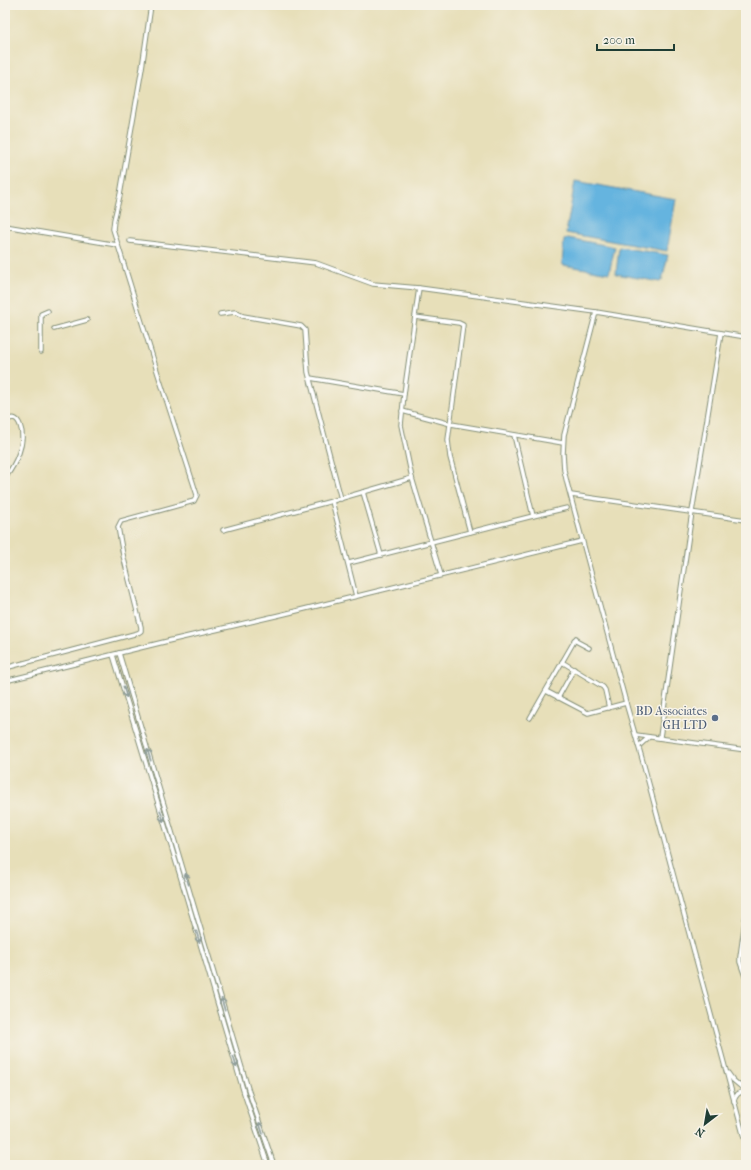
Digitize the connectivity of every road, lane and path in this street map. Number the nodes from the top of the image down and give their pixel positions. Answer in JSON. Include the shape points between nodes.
{"nodes":[{"id":1,"x":151,"y":5,"type":"edge"},
{"id":2,"x":5,"y":226,"type":"edge"},
{"id":3,"x":130,"y":241,"type":"dead end"},
{"id":4,"x":117,"y":245,"type":"junction"},
{"id":5,"x":419,"y":288,"type":"junction"},
{"id":6,"x":48,"y":312,"type":"dead end"},
{"id":7,"x":596,"y":312,"type":"junction"},
{"id":8,"x":220,"y":314,"type":"dead end"},
{"id":9,"x":415,"y":317,"type":"junction"},
{"id":10,"x":87,"y":320,"type":"dead end"},
{"id":11,"x":54,"y":329,"type":"dead end"},
{"id":12,"x":721,"y":333,"type":"junction"},
{"id":13,"x":746,"y":337,"type":"edge"},
{"id":14,"x":41,"y":352,"type":"dead end"},
{"id":15,"x":310,"y":378,"type":"junction"},
{"id":16,"x":404,"y":394,"type":"junction"},
{"id":17,"x":402,"y":411,"type":"junction"},
{"id":18,"x":5,"y":420,"type":"edge"},
{"id":19,"x":451,"y":424,"type":"junction"},
{"id":20,"x":514,"y":435,"type":"junction"},
{"id":21,"x":563,"y":443,"type":"junction"},
{"id":22,"x":5,"y":478,"type":"edge"},
{"id":23,"x":412,"y":478,"type":"junction"},
{"id":24,"x":363,"y":492,"type":"junction"},
{"id":25,"x":570,"y":495,"type":"junction"},
{"id":26,"x":341,"y":499,"type":"junction"},
{"id":27,"x":332,"y":501,"type":"junction"},
{"id":28,"x":566,"y":508,"type":"dead end"},
{"id":29,"x":692,"y":512,"type":"junction"},
{"id":30,"x":533,"y":516,"type":"junction"},
{"id":31,"x":746,"y":520,"type":"edge"},
{"id":32,"x":223,"y":530,"type":"dead end"},
{"id":33,"x":470,"y":532,"type":"junction"},
{"id":34,"x":582,"y":541,"type":"junction"},
{"id":35,"x":431,"y":542,"type":"junction"},
{"id":36,"x":381,"y":555,"type":"junction"},
{"id":37,"x":349,"y":563,"type":"junction"},
{"id":38,"x":442,"y":575,"type":"junction"},
{"id":39,"x":356,"y":596,"type":"junction"},
{"id":40,"x":589,"y":648,"type":"dead end"},
{"id":41,"x":119,"y":654,"type":"junction"},
{"id":42,"x":113,"y":655,"type":"junction"},
{"id":43,"x":562,"y":662,"type":"junction"},
{"id":44,"x":5,"y":668,"type":"edge"},
{"id":45,"x":574,"y":669,"type":"junction"},
{"id":46,"x":5,"y":682,"type":"edge"},
{"id":47,"x":546,"y":691,"type":"junction"},
{"id":48,"x":558,"y":698,"type":"junction"},
{"id":49,"x":626,"y":703,"type":"junction"},
{"id":50,"x":609,"y":708,"type":"junction"},
{"id":51,"x":530,"y":718,"type":"dead end"},
{"id":52,"x":636,"y":735,"type":"junction"},
{"id":53,"x":649,"y":737,"type":"junction"},
{"id":54,"x":660,"y":738,"type":"junction"},
{"id":55,"x":639,"y":746,"type":"junction"},
{"id":56,"x":746,"y":750,"type":"edge"},
{"id":57,"x":746,"y":914,"type":"edge"},
{"id":58,"x":746,"y":979,"type":"edge"},
{"id":59,"x":726,"y":1070,"type":"junction"},
{"id":60,"x":746,"y":1092,"type":"edge"},
{"id":61,"x":734,"y":1102,"type":"junction"},
{"id":62,"x":744,"y":1131,"type":"edge"},
{"id":63,"x":746,"y":1145,"type":"edge"},
{"id":64,"x":268,"y":1165,"type":"edge"},
{"id":65,"x":274,"y":1165,"type":"edge"}],
"edges":[{"from":1,"to":4,"type":"street","via":[[124,172],[113,222]]},
{"from":2,"to":4,"type":"street"},
{"from":3,"to":5,"type":"street","via":[[316,263],[373,284]]},
{"from":4,"to":44,"type":"street","via":[[197,498],[121,522],[118,526],[141,631]]},
{"from":5,"to":7,"type":"street"},
{"from":5,"to":9,"type":"street"},
{"from":6,"to":14,"type":"street","via":[[41,314]]},
{"from":7,"to":12,"type":"street"},
{"from":7,"to":21,"type":"street"},
{"from":8,"to":15,"type":"street","via":[[235,312],[243,316],[304,327]]},
{"from":9,"to":16,"type":"street"},
{"from":9,"to":19,"type":"street","via":[[459,322],[463,325]]},
{"from":10,"to":11,"type":"street"},
{"from":12,"to":13,"type":"street"},
{"from":12,"to":29,"type":"street"},
{"from":15,"to":16,"type":"street"},
{"from":15,"to":26,"type":"street"},
{"from":16,"to":17,"type":"street"},
{"from":17,"to":19,"type":"street"},
{"from":17,"to":23,"type":"street","via":[[401,425]]},
{"from":18,"to":22,"type":"street","via":[[15,418],[21,427],[22,435],[15,462]]},
{"from":19,"to":20,"type":"street"},
{"from":19,"to":33,"type":"street","via":[[448,440],[450,457]]},
{"from":20,"to":21,"type":"street"},
{"from":20,"to":30,"type":"street"},
{"from":21,"to":25,"type":"street","via":[[564,470]]},
{"from":23,"to":24,"type":"street"},
{"from":23,"to":35,"type":"street"},
{"from":24,"to":26,"type":"street"},
{"from":24,"to":36,"type":"street"},
{"from":25,"to":29,"type":"street"},
{"from":25,"to":34,"type":"street"},
{"from":26,"to":27,"type":"street"},
{"from":27,"to":32,"type":"street"},
{"from":27,"to":37,"type":"street"},
{"from":28,"to":30,"type":"street"},
{"from":29,"to":31,"type":"street"},
{"from":29,"to":54,"type":"street"},
{"from":30,"to":33,"type":"street"},
{"from":33,"to":35,"type":"street"},
{"from":34,"to":38,"type":"street"},
{"from":34,"to":49,"type":"street"},
{"from":35,"to":36,"type":"street"},
{"from":35,"to":38,"type":"street"},
{"from":36,"to":37,"type":"street"},
{"from":37,"to":39,"type":"street"},
{"from":38,"to":39,"type":"street"},
{"from":39,"to":41,"type":"street"},
{"from":40,"to":43,"type":"street","via":[[575,639]]},
{"from":41,"to":42,"type":"street"},
{"from":65,"to":41,"type":"street","one_way":true,"via":[[249,1092]]},
{"from":42,"to":46,"type":"street"},
{"from":42,"to":64,"type":"street","one_way":true,"via":[[244,1093]]},
{"from":43,"to":45,"type":"street"},
{"from":43,"to":47,"type":"street"},
{"from":45,"to":48,"type":"street"},
{"from":45,"to":50,"type":"street","via":[[603,687]]},
{"from":47,"to":48,"type":"street"},
{"from":47,"to":51,"type":"street"},
{"from":48,"to":50,"type":"street","via":[[588,714]]},
{"from":49,"to":50,"type":"street"},
{"from":49,"to":52,"type":"street"},
{"from":52,"to":53,"type":"street"},
{"from":52,"to":55,"type":"street"},
{"from":53,"to":54,"type":"street"},
{"from":53,"to":55,"type":"street"},
{"from":54,"to":56,"type":"street"},
{"from":55,"to":59,"type":"street"},
{"from":57,"to":58,"type":"street","via":[[740,962]]},
{"from":59,"to":60,"type":"street"},
{"from":59,"to":61,"type":"street"},
{"from":60,"to":61,"type":"street","via":[[738,1094]]},
{"from":61,"to":62,"type":"street"},
{"from":62,"to":63,"type":"street"}]}
